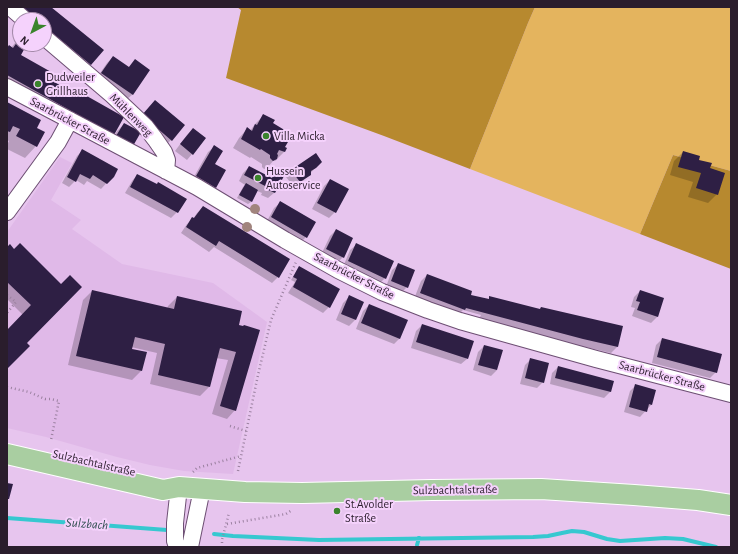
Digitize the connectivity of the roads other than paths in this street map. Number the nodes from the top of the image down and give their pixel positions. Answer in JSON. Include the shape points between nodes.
{"nodes":[{"id":1,"x":52,"y":43,"type":"edge"},
{"id":2,"x":7,"y":87,"type":"edge"},
{"id":3,"x":70,"y":120,"type":"junction"},
{"id":4,"x":166,"y":171,"type":"junction"},
{"id":5,"x":12,"y":193,"type":"edge"},
{"id":6,"x":7,"y":212,"type":"edge"},
{"id":7,"x":731,"y":394,"type":"edge"},
{"id":8,"x":7,"y":442,"type":"edge"},
{"id":9,"x":7,"y":454,"type":"edge"},
{"id":10,"x":171,"y":483,"type":"junction"},
{"id":11,"x":202,"y":489,"type":"junction"},
{"id":12,"x":731,"y":506,"type":"edge"},
{"id":13,"x":177,"y":547,"type":"edge"},
{"id":14,"x":190,"y":547,"type":"edge"}],
"edges":[{"from":1,"to":4,"type":"street","name":"Mühlenweg","via":[[145,126],[164,152],[167,160]]},
{"from":2,"to":3,"type":"street","name":"Saarbrücker Straße"},
{"from":3,"to":4,"type":"street","name":"Saarbrücker Straße"},
{"from":3,"to":5,"type":"street","via":[[58,142]]},
{"from":4,"to":7,"type":"street","name":"Saarbrücker Straße","via":[[338,270],[382,292],[460,321]]},
{"from":5,"to":6,"type":"street"},
{"from":8,"to":10,"type":"main road","name":"Sulzbachtalstraße"},
{"from":9,"to":10,"type":"main road","name":"Sulzbachtalstraße","via":[[163,490]]},
{"from":10,"to":11,"type":"main road","name":"Sulzbachtalstraße"},
{"from":10,"to":13,"type":"street"},
{"from":11,"to":12,"type":"main road","name":"Sulzbachtalstraße","via":[[302,493],[541,490],[642,495]]},
{"from":11,"to":14,"type":"street"}]}
